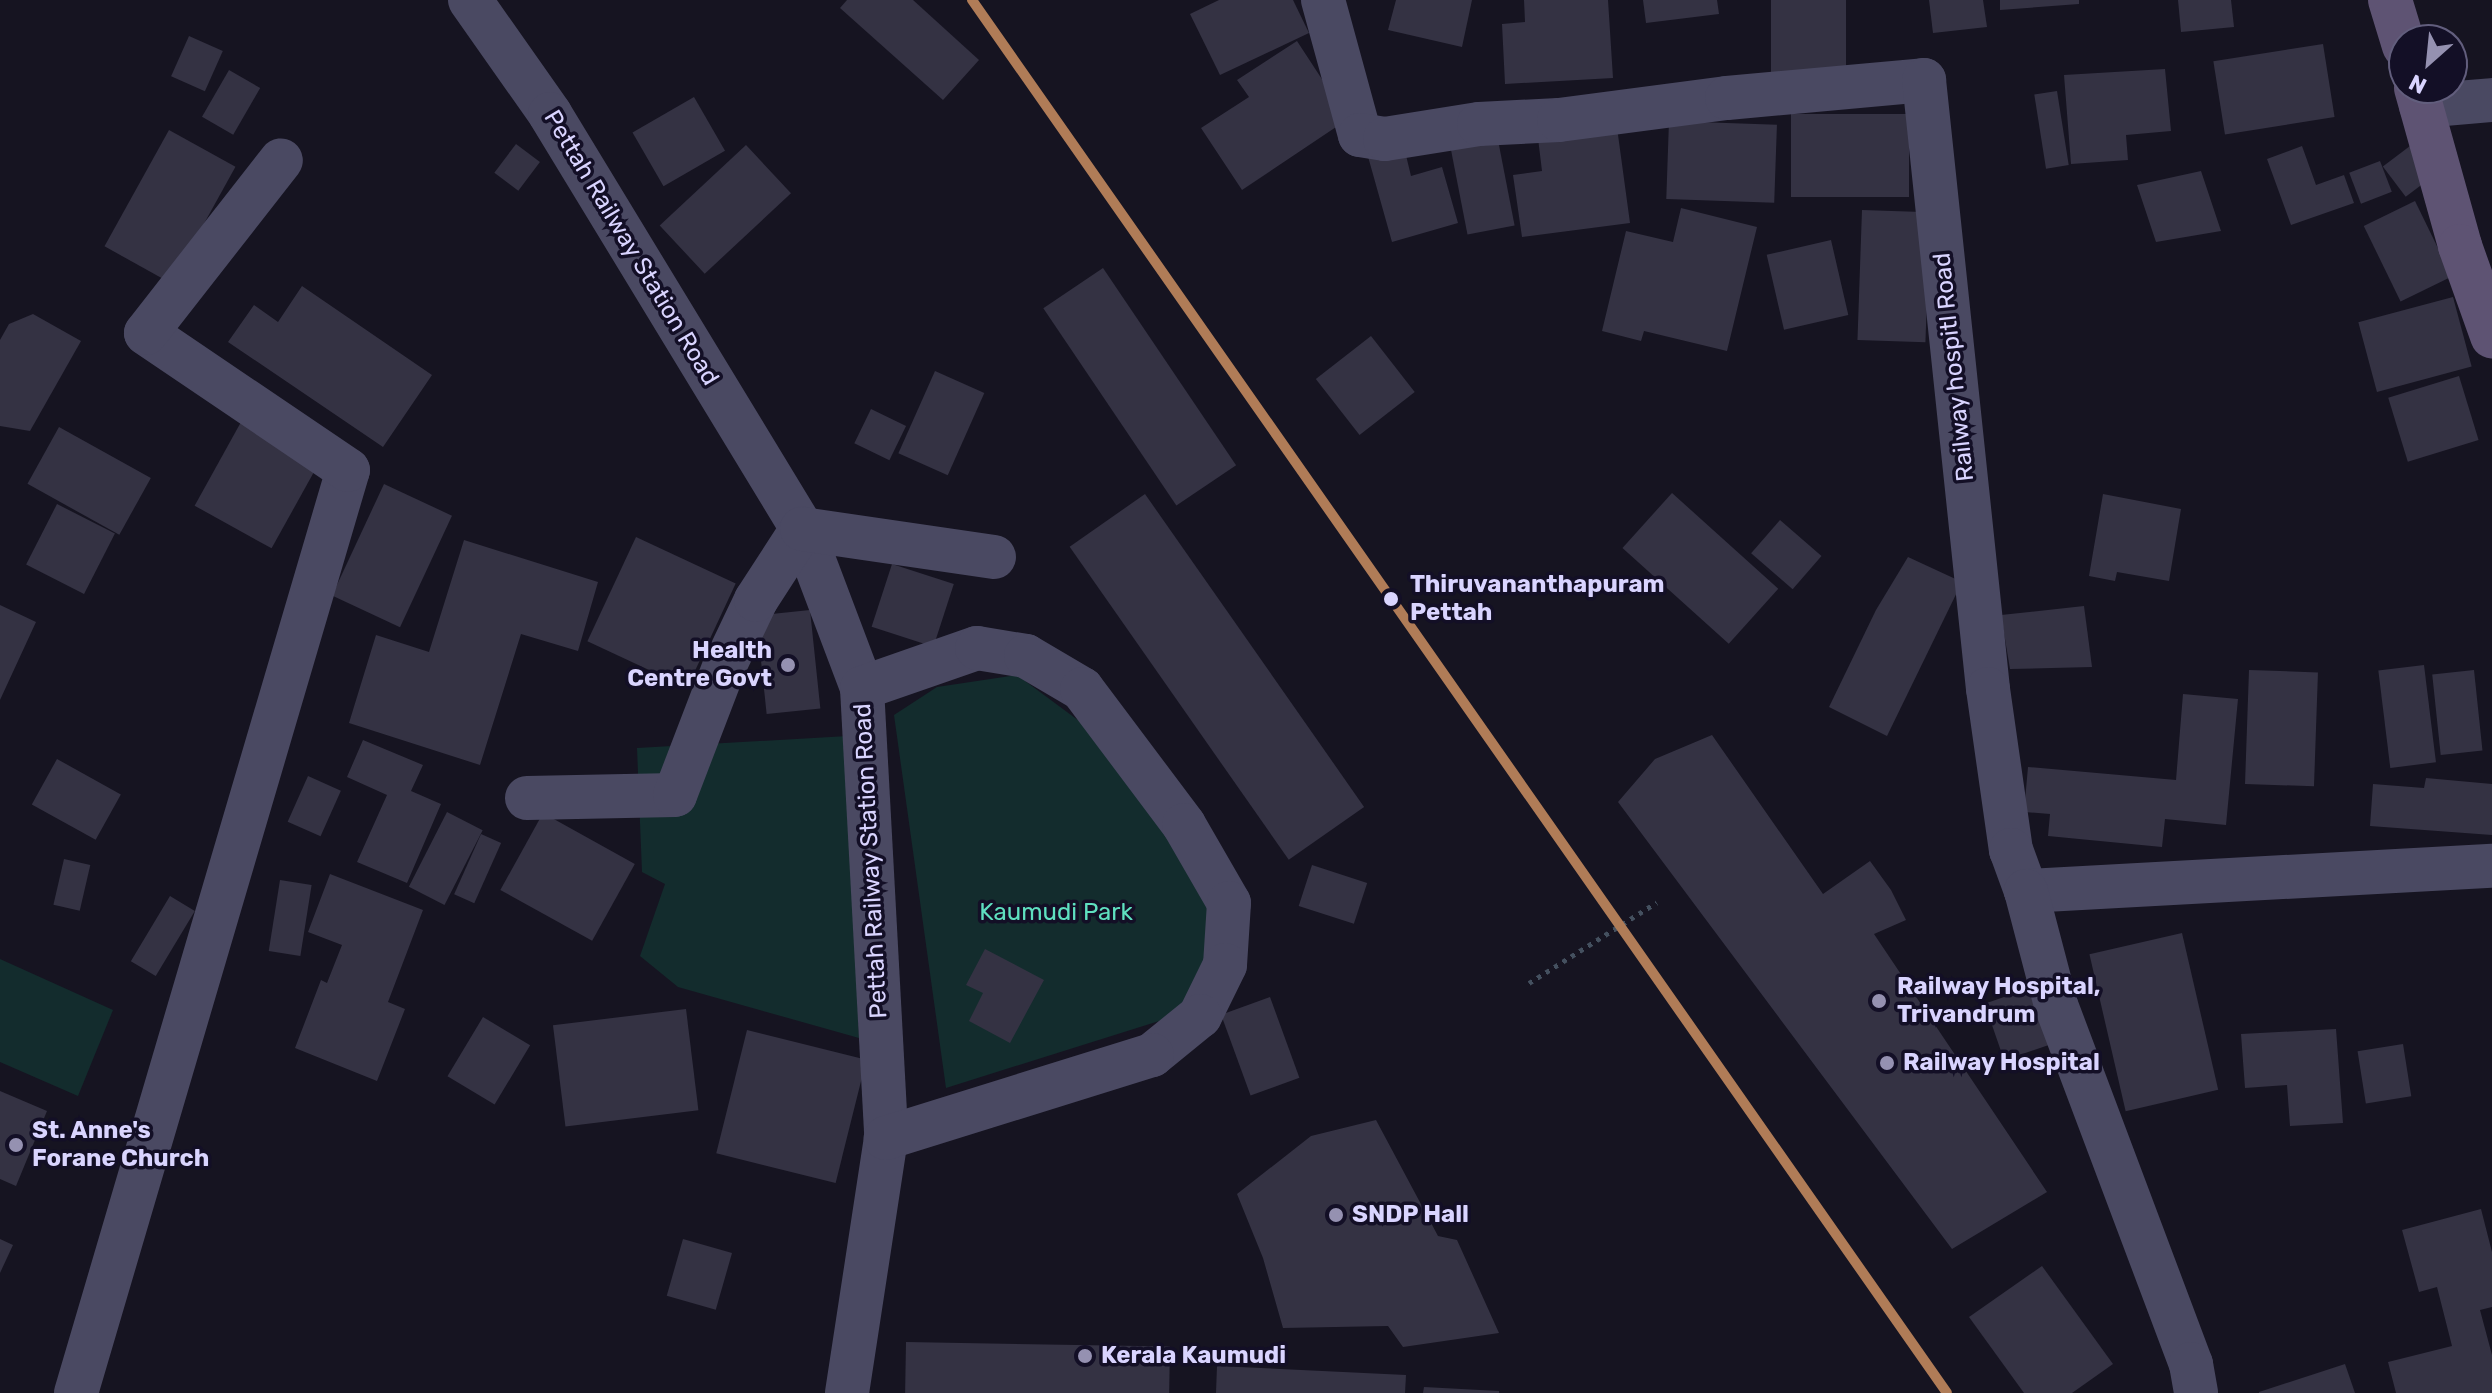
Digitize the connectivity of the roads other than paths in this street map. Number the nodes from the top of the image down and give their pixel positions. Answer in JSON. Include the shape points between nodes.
{"nodes":[{"id":1,"x":470,"y":0,"type":"edge"},
{"id":2,"x":1323,"y":0,"type":"edge"},
{"id":3,"x":2390,"y":0,"type":"edge"},
{"id":4,"x":2397,"y":24,"type":"edge"},
{"id":5,"x":2468,"y":99,"type":"edge"},
{"id":6,"x":2492,"y":100,"type":"edge"},
{"id":7,"x":2420,"y":104,"type":"edge"},
{"id":8,"x":281,"y":160,"type":"dead end"},
{"id":9,"x":2492,"y":336,"type":"edge"},
{"id":10,"x":802,"y":529,"type":"junction"},
{"id":11,"x":994,"y":557,"type":"dead end"},
{"id":12,"x":862,"y":688,"type":"junction"},
{"id":13,"x":527,"y":798,"type":"dead end"},
{"id":14,"x":2492,"y":866,"type":"edge"},
{"id":15,"x":2026,"y":891,"type":"junction"},
{"id":16,"x":886,"y":1138,"type":"junction"},
{"id":17,"x":76,"y":1393,"type":"edge"},
{"id":18,"x":847,"y":1393,"type":"edge"},
{"id":19,"x":2196,"y":1393,"type":"edge"}],
"edges":[{"from":1,"to":10,"type":"street","name":"Pettah Railway Station Road","via":[[550,114]]},
{"from":2,"to":15,"type":"street","name":"Railway hospitl Road","via":[[1360,135],[1385,139],[1479,124],[1924,80],[1988,689],[2011,850]]},
{"from":3,"to":4,"type":"main road"},
{"from":5,"to":6,"type":"street"},
{"from":7,"to":9,"type":"main road"},
{"from":8,"to":17,"type":"street","via":[[146,333],[348,470]]},
{"from":10,"to":11,"type":"street"},
{"from":10,"to":12,"type":"street","name":"Pettah Railway Station Road"},
{"from":10,"to":13,"type":"street","via":[[756,600],[731,652],[675,795]]},
{"from":12,"to":16,"type":"street","name":"Pettah Railway Station Road"},
{"from":12,"to":16,"type":"street","via":[[977,648],[1026,656],[1082,689],[1184,825],[1229,903],[1225,965],[1200,1016],[1152,1055]]},
{"from":14,"to":15,"type":"street"},
{"from":15,"to":19,"type":"street","via":[[2056,1005],[2191,1364]]},
{"from":16,"to":18,"type":"street","name":"Pettah Railway Station Road"}]}
